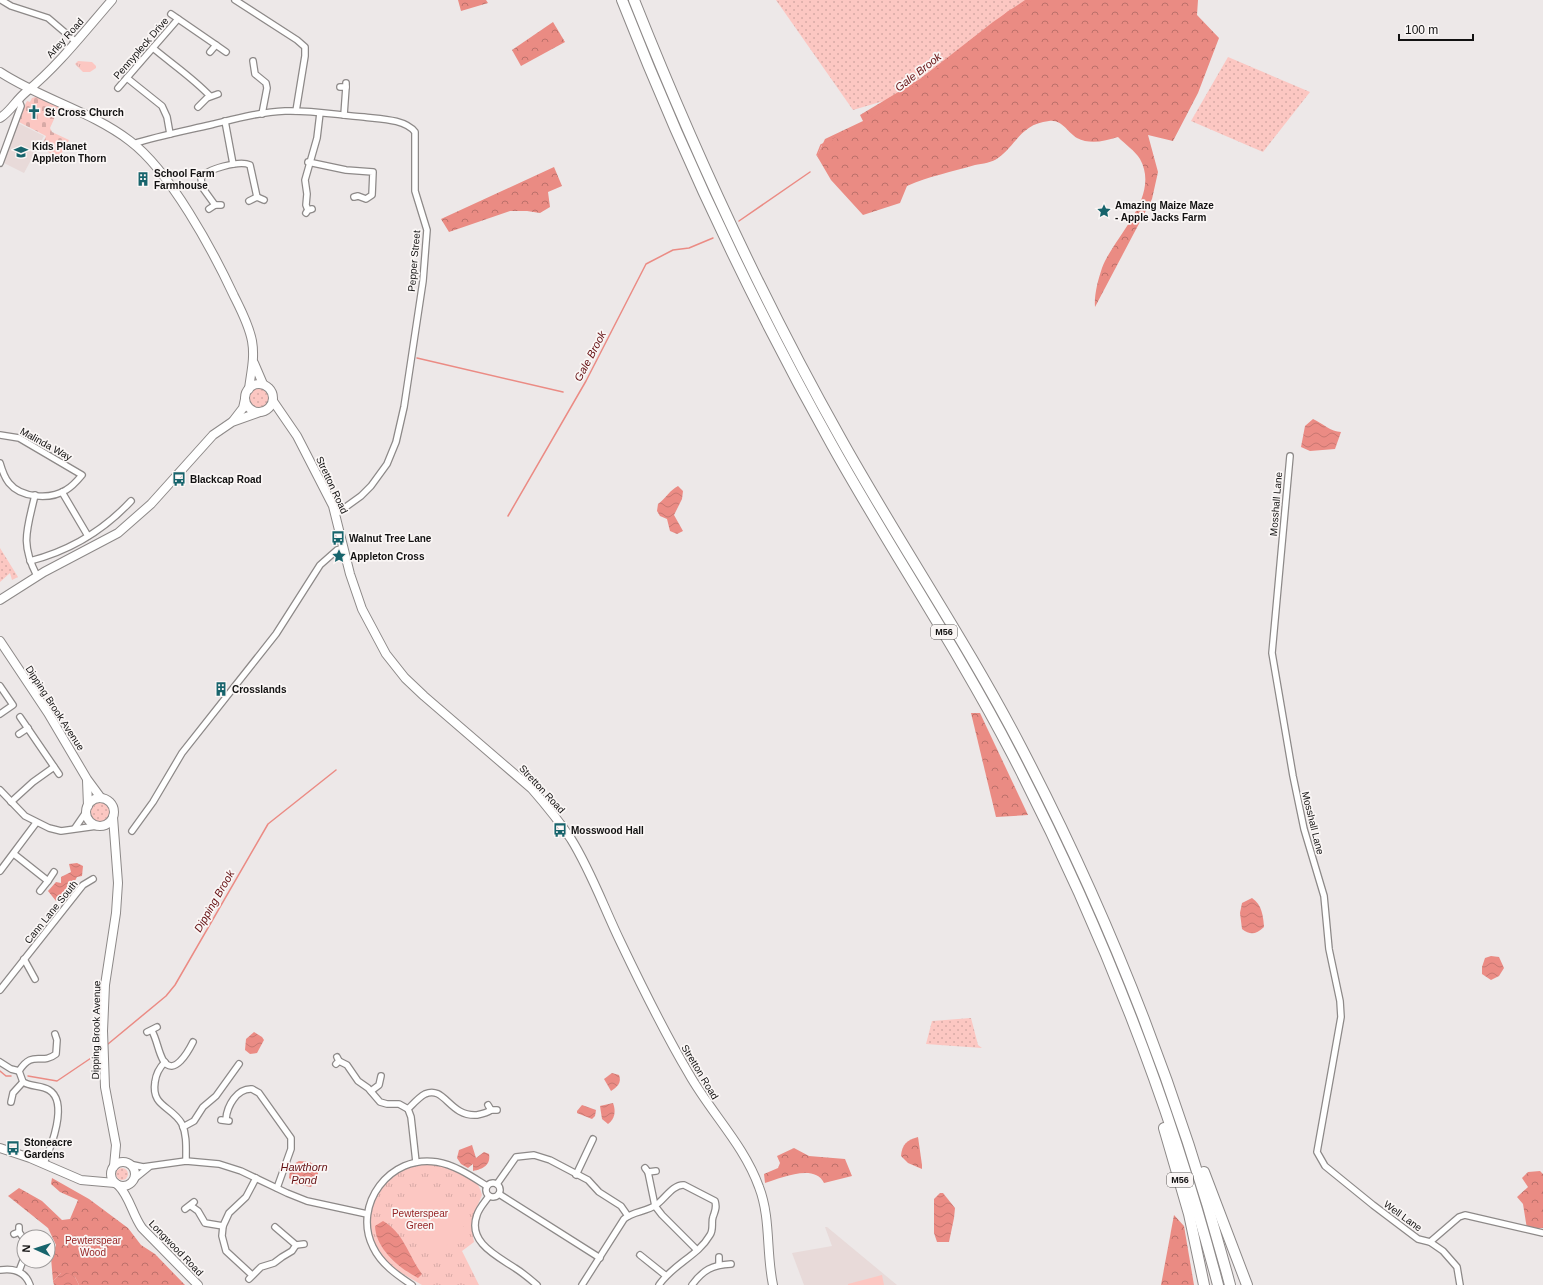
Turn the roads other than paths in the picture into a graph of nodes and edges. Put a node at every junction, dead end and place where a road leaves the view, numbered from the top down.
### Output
1 (1, 0) edge
2 (112, 0) edge
3 (235, 0) edge
4 (622, 0) edge
5 (634, 0) edge
6 (171, 14) dead end
7 (178, 19) junction
8 (75, 41) junction
9 (216, 45) junction
10 (154, 48) junction
11 (210, 52) dead end
12 (226, 52) dead end
13 (254, 61) dead end
14 (0, 72) edge
15 (127, 78) junction
16 (344, 86) dead end
17 (118, 88) dead end
18 (31, 89) junction
19 (218, 94) dead end
20 (210, 96) junction
21 (19, 101) junction
22 (198, 107) dead end
23 (296, 111) junction
24 (320, 113) junction
25 (262, 114) junction
26 (344, 115) junction
27 (0, 118) edge
28 (225, 121) junction
29 (170, 134) junction
30 (133, 144) junction
31 (308, 162) junction
32 (0, 163) edge
33 (233, 164) junction
34 (257, 197) junction
35 (354, 197) dead end
36 (264, 200) dead end
37 (249, 201) dead end
38 (209, 209) dead end
39 (309, 211) dead end
40 (254, 362) junction
41 (262, 384) junction
42 (248, 389) junction
43 (245, 399) junction
44 (273, 401) junction
45 (262, 411) junction
46 (232, 422) junction
47 (289, 424) junction
48 (0, 435) edge
49 (1290, 456) dead end
50 (0, 463) edge
51 (2, 478) edge
52 (62, 492) junction
53 (35, 495) junction
54 (131, 501) dead end
55 (336, 514) junction
56 (88, 536) junction
57 (344, 548) junction
58 (30, 561) junction
59 (37, 576) junction
60 (3, 598) edge
61 (0, 605) edge
62 (0, 641) edge
63 (2, 648) edge
64 (0, 686) edge
65 (0, 714) edge
66 (20, 717) dead end
67 (28, 728) junction
68 (19, 734) dead end
69 (54, 767) junction
70 (59, 774) dead end
71 (87, 779) junction
72 (0, 790) edge
73 (101, 798) junction
74 (11, 802) junction
75 (87, 809) junction
76 (113, 817) junction
77 (36, 823) junction
78 (98, 826) junction
79 (75, 828) junction
80 (132, 831) dead end
81 (114, 843) junction
82 (14, 854) junction
83 (0, 871) edge
84 (54, 872) dead end
85 (93, 879) dead end
86 (48, 881) junction
87 (40, 891) dead end
88 (24, 959) junction
89 (35, 979) dead end
90 (0, 990) edge
91 (157, 1027) dead end
92 (55, 1034) dead end
93 (194, 1041) dead end
94 (337, 1061) dead end
95 (0, 1062) edge
96 (165, 1062) junction
97 (239, 1064) dead end
98 (19, 1071) junction
99 (381, 1076) dead end
100 (1153, 1076) junction
101 (22, 1082) junction
102 (371, 1091) junction
103 (11, 1102) dead end
104 (1175, 1106) junction
105 (408, 1109) junction
106 (492, 1109) dead end
107 (226, 1120) dead end
108 (183, 1127) junction
109 (593, 1139) dead end
110 (116, 1145) junction
111 (0, 1148) edge
112 (186, 1161) junction
113 (416, 1162) junction
114 (44, 1163) junction
115 (129, 1164) junction
116 (151, 1166) junction
117 (113, 1167) junction
118 (656, 1171) dead end
119 (576, 1175) junction
120 (256, 1178) junction
121 (1343, 1180) joint
122 (95, 1181) junction
123 (132, 1181) junction
124 (116, 1184) junction
125 (497, 1184) junction
126 (486, 1186) junction
127 (277, 1188) junction
128 (499, 1194) junction
129 (489, 1196) junction
130 (129, 1203) junction
131 (655, 1206) junction
132 (185, 1209) dead end
133 (367, 1214) junction
134 (628, 1216) junction
135 (223, 1226) junction
136 (275, 1227) dead end
137 (1543, 1233) edge
138 (1430, 1242) junction
139 (304, 1244) dead end
140 (296, 1246) junction
141 (697, 1250) junction
142 (640, 1255) dead end
143 (719, 1257) dead end
144 (600, 1258) junction
145 (731, 1264) dead end
146 (719, 1265) junction
147 (0, 1270) edge
148 (19, 1271) joint
149 (665, 1275) junction
150 (30, 1285) edge
151 (198, 1285) edge
152 (412, 1285) edge
153 (537, 1285) edge
154 (582, 1285) edge
155 (659, 1285) edge
156 (692, 1285) edge
157 (773, 1285) edge
158 (1204, 1285) edge
159 (1218, 1285) edge
160 (1230, 1285) edge
161 (1247, 1285) edge
162 (1460, 1285) edge

1 - 8 street
2 - 8 main road, Arley Road
3 - 23 street
4 - 100 highway, M56
5 - 104 highway, M56
6 - 7 street
7 - 9 street
7 - 10 street, Pennypleck Drive
8 - 18 main road, Arley Road
9 - 11 street
9 - 12 street
10 - 15 street, Pennypleck Drive
10 - 20 street
13 - 25 street
14 - 18 main road
15 - 17 street, Pennypleck Drive
15 - 29 street
16 - 26 street
18 - 21 main road, Arley Road
18 - 30 main road
19 - 20 street
20 - 22 street
21 - 27 main road, Arley Road
21 - 32 street
23 - 24 street, Pepper Street
23 - 25 street, Pepper Street
24 - 26 street, Pepper Street
24 - 31 street
25 - 28 street, Pepper Street
26 - 55 street, Pepper Street
28 - 29 street, Pepper Street
28 - 33 street
29 - 30 street, Pepper Street
30 - 40 main road
31 - 35 street
31 - 39 street
33 - 34 street
33 - 38 street
34 - 36 street
34 - 37 street
40 - 41 main road
40 - 42 main road
41 - 42 main road
41 - 44 main road
42 - 43 main road
43 - 45 main road
43 - 46 main road
44 - 45 main road
44 - 47 main road, Stretton Road
45 - 46 main road
45 - 47 main road, Stretton Road
46 - 59 main road
47 - 55 main road, Stretton Road
48 - 52 street, Malinda Way
49 - 121 street, Mosshall Lane
50 - 51 street
51 - 53 street
52 - 53 street
52 - 56 street
53 - 58 street
54 - 56 street
55 - 57 main road, Stretton Road
56 - 58 street
57 - 80 street
57 - 157 main road, Stretton Road
58 - 59 street
59 - 60 main road
60 - 61 main road
62 - 63 main road, Dipping Brook Avenue
63 - 71 main road, Dipping Brook Avenue
64 - 65 street
66 - 67 street
67 - 68 street
67 - 69 street
69 - 70 street
69 - 74 street
71 - 73 main road, Dipping Brook Avenue
71 - 75 main road, Dipping Brook Avenue
72 - 74 street
73 - 75 main road
73 - 76 main road
74 - 77 street
75 - 78 main road
75 - 79 street
76 - 78 main road
76 - 81 main road, Dipping Brook Avenue
77 - 79 street
77 - 82 street
78 - 79 street
78 - 81 main road
81 - 110 main road, Dipping Brook Avenue
82 - 83 street
82 - 86 street
84 - 86 street
85 - 88 street, Cann Lane South
86 - 87 street
88 - 89 street, Cann Lane South
88 - 90 street, Cann Lane South
91 - 96 street
92 - 98 street
93 - 96 street
94 - 102 street
95 - 98 street
96 - 108 street
97 - 108 street
98 - 101 street
99 - 102 street
100 - 158 highway, M56
100 - 159 highway, M56
101 - 103 street
101 - 114 street
102 - 105 street
104 - 160 highway, M56
104 - 161 highway, M56
105 - 106 street
105 - 113 street
107 - 127 street
108 - 112 street
109 - 119 street
110 - 115 main road, Dipping Brook Avenue
110 - 117 main road, Dipping Brook Avenue
111 - 114 main road
112 - 116 street
112 - 120 street
113 - 126 street
113 - 133 street
114 - 122 main road
115 - 116 street
115 - 117 main road
115 - 123 main road
116 - 123 street
117 - 122 main road
117 - 124 main road
118 - 131 street
119 - 125 street
119 - 134 street
120 - 127 street
120 - 135 street
121 - 138 street, Well Lane
122 - 124 main road
123 - 124 main road
123 - 130 main road, Longwood Road
124 - 130 main road, Longwood Road
125 - 126 street
125 - 128 street
126 - 129 street
127 - 133 street
128 - 129 street
128 - 144 street
129 - 153 street
130 - 151 main road, Longwood Road
131 - 134 street
131 - 141 street
131 - 141 street
132 - 135 street
133 - 152 street
134 - 144 street
135 - 140 street
136 - 140 street
137 - 138 street
138 - 162 street, Well Lane
139 - 140 street
141 - 149 street
142 - 149 street
143 - 146 street
144 - 154 street
145 - 146 street
146 - 156 street
147 - 148 street
148 - 150 street
149 - 155 street

